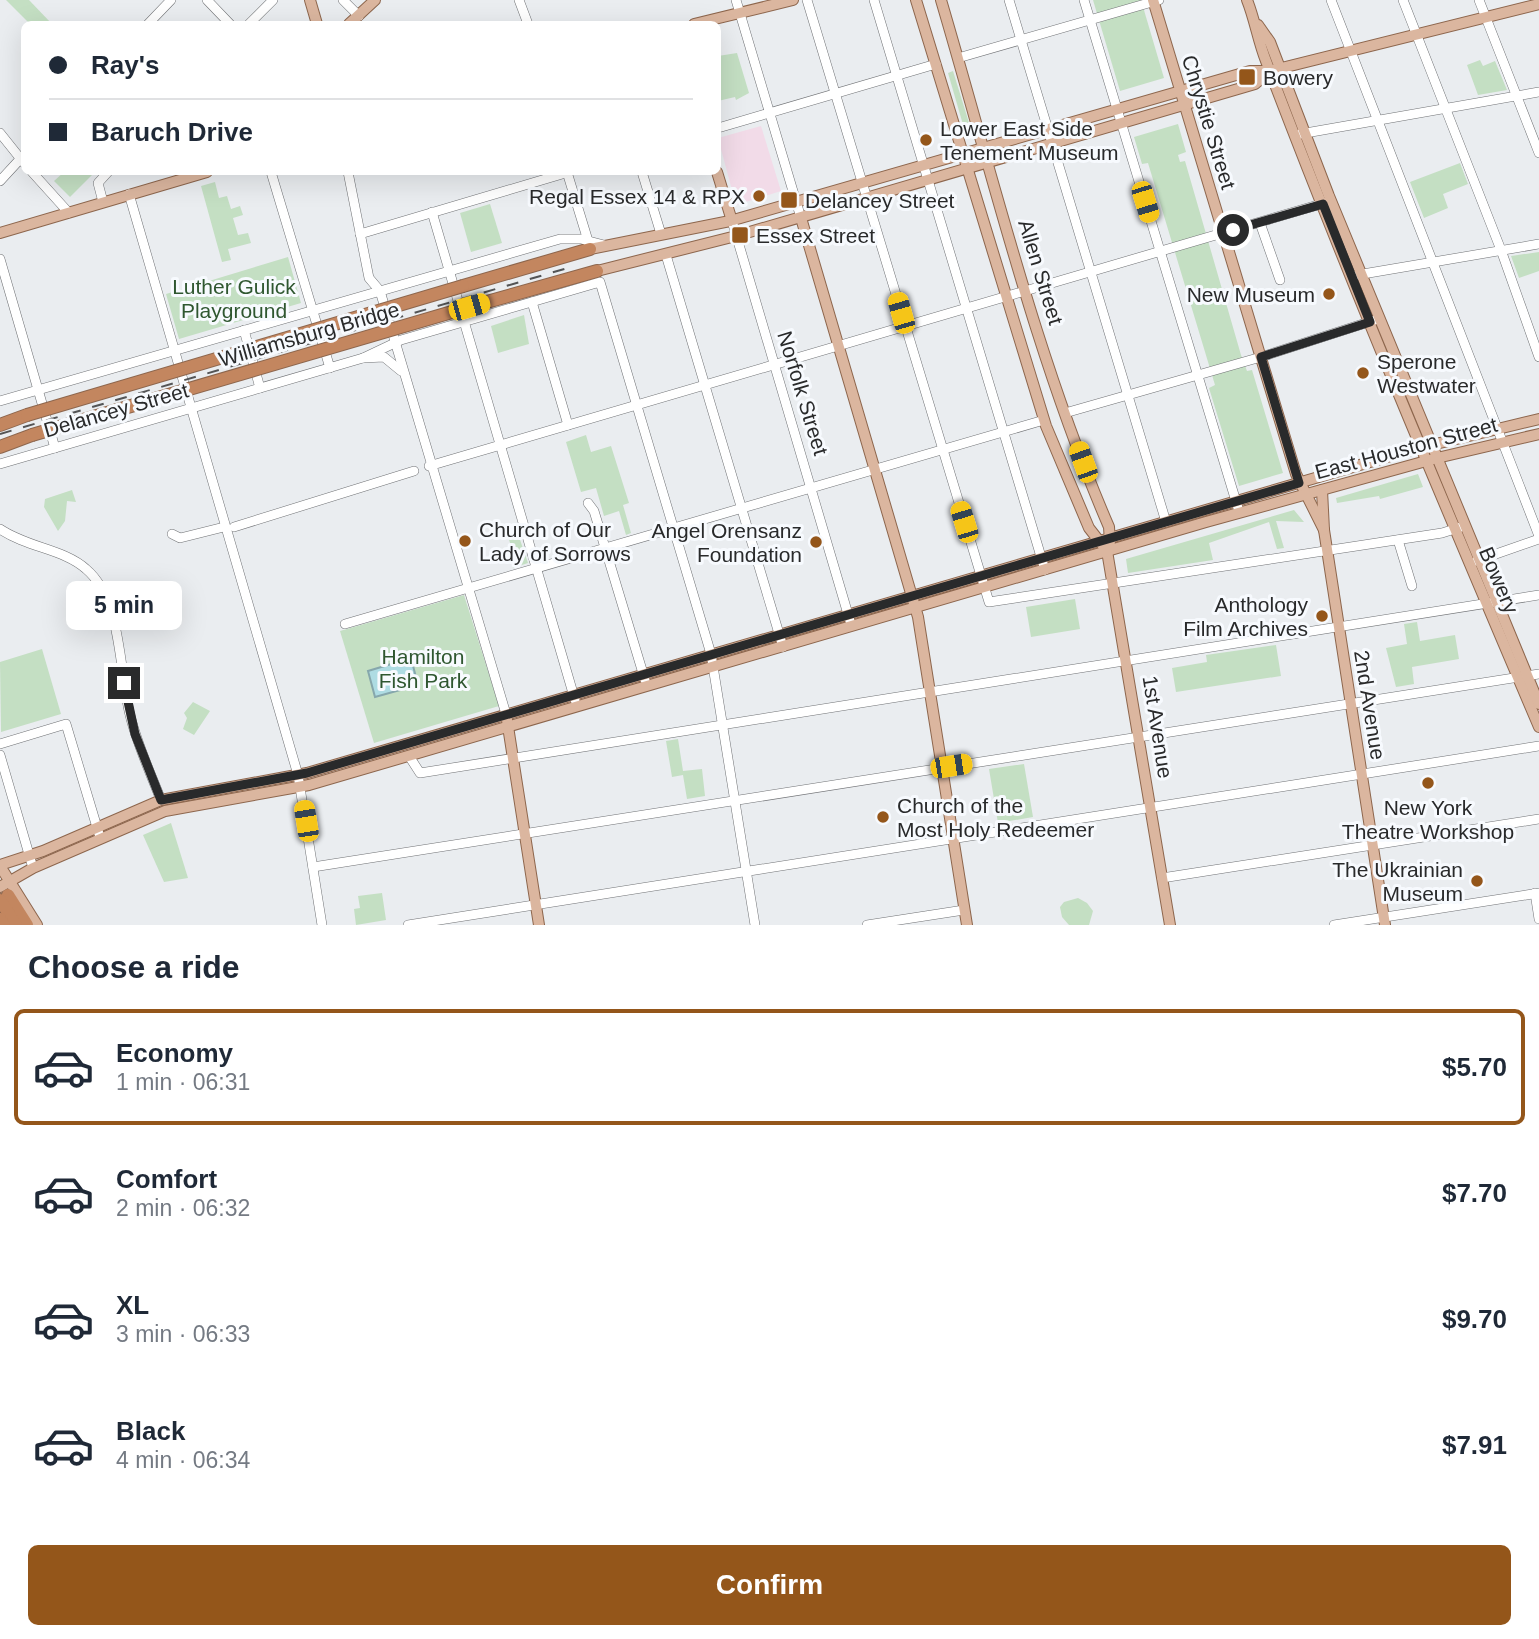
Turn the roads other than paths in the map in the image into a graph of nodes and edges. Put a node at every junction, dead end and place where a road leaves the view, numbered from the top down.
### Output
1 (171, 0) edge
2 (207, 0) edge
3 (273, 0) edge
4 (310, 0) edge
5 (343, 0) edge
6 (375, 0) edge
7 (519, 0) edge
8 (736, 0) edge
9 (793, 0) edge
10 (807, 0) edge
11 (874, 0) edge
12 (916, 0) edge
13 (941, 0) edge
14 (1009, 0) edge
15 (1084, 0) edge
16 (1155, 0) edge
17 (1247, 0) edge
18 (1331, 0) edge
19 (1403, 0) edge
20 (1479, 0) edge
21 (1539, 4) edge
22 (739, 13) junction
23 (359, 16) junction
24 (1486, 17) junction
25 (1090, 20) junction
26 (151, 21) edge
27 (227, 21) edge
28 (252, 21) edge
29 (316, 21) edge
30 (353, 21) edge
31 (527, 21) edge
32 (706, 21) edge
33 (1417, 34) junction
34 (1021, 40) junction
35 (1351, 51) junction
36 (958, 58) junction
37 (936, 64) junction
38 (1275, 70) junction
39 (897, 76) junction
40 (1180, 90) junction
41 (1539, 92) edge
42 (835, 94) junction
43 (1517, 96) junction
44 (1184, 105) junction
45 (1117, 108) junction
46 (1445, 108) junction
47 (769, 113) junction
48 (1378, 120) junction
49 (1122, 124) junction
50 (721, 127) edge
51 (1047, 129) junction
52 (0, 133) edge
53 (1300, 134) junction
54 (1052, 144) junction
55 (983, 148) junction
56 (962, 153) junction
57 (1539, 153) edge
58 (21, 157) edge
59 (21, 161) edge
60 (988, 162) junction
61 (924, 164) junction
62 (967, 169) junction
63 (36, 175) edge
64 (105, 175) edge
65 (190, 175) edge
66 (272, 175) edge
67 (349, 175) edge
68 (558, 175) edge
69 (569, 175) edge
70 (643, 175) edge
71 (719, 175) edge
72 (929, 180) junction
73 (0, 181) edge
74 (862, 183) junction
75 (129, 194) junction
76 (867, 198) junction
77 (103, 202) junction
78 (796, 202) junction
79 (1327, 203) junction
80 (432, 212) junction
81 (69, 213) junction
82 (801, 218) junction
83 (732, 221) junction
84 (1260, 223) junction
85 (0, 233) edge
86 (1222, 233) junction
87 (360, 234) junction
88 (661, 234) junction
89 (736, 236) junction
90 (589, 244) junction
91 (1539, 244) edge
92 (1501, 250) junction
93 (1160, 253) junction
94 (666, 255) junction
95 (0, 258) edge
96 (1434, 261) junction
97 (450, 271) junction
98 (1091, 273) junction
99 (1357, 275) junction
100 (599, 276) junction
101 (1280, 280) dead end
102 (380, 291) junction
103 (1027, 291) junction
104 (1007, 297) junction
105 (532, 302) junction
106 (967, 309) junction
107 (312, 310) junction
108 (1375, 320) junction
109 (465, 322) junction
110 (905, 327) junction
111 (244, 330) junction
112 (395, 342) junction
113 (839, 346) junction
114 (175, 350) junction
115 (1261, 357) junction
116 (1539, 357) edge
117 (363, 358) junction
118 (774, 365) junction
119 (330, 368) junction
120 (401, 371) junction
121 (1197, 376) junction
122 (706, 385) junction
123 (260, 388) junction
124 (39, 390) junction
125 (1128, 396) junction
126 (0, 401) edge
127 (637, 405) junction
128 (190, 409) junction
129 (1065, 413) junction
130 (27, 415) junction
131 (0, 418) edge
132 (1539, 419) edge
133 (1044, 420) junction
134 (0, 425) edge
135 (568, 425) junction
136 (1498, 428) junction
137 (1003, 432) junction
138 (1539, 434) edge
139 (1503, 442) junction
140 (0, 444) edge
141 (501, 445) junction
142 (1426, 445) junction
143 (55, 448) junction
144 (942, 450) junction
145 (1432, 459) junction
146 (0, 464) edge
147 (429, 466) junction
148 (876, 470) junction
149 (414, 471) dead end
150 (1299, 483) junction
151 (811, 488) junction
152 (1322, 490) junction
153 (1304, 495) junction
154 (587, 503) dead end
155 (1238, 507) junction
156 (743, 508) junction
157 (1166, 522) junction
158 (229, 527) junction
159 (1461, 527) junction
160 (673, 528) junction
161 (0, 529) edge
162 (1324, 530) junction
163 (172, 534) dead end
164 (1111, 537) junction
165 (1539, 538) edge
166 (1398, 540) junction
167 (1096, 541) junction
168 (606, 548) junction
169 (1107, 551) junction
170 (1327, 551) junction
171 (1042, 558) junction
172 (1475, 561) junction
173 (537, 568) junction
174 (1045, 570) junction
175 (980, 576) junction
176 (1115, 584) junction
177 (1412, 586) dead end
178 (467, 588) junction
179 (983, 589) junction
180 (912, 595) junction
181 (1539, 595) edge
182 (1492, 601) junction
183 (916, 609) junction
184 (848, 614) junction
185 (345, 624) dead end
186 (851, 626) junction
187 (1338, 627) junction
188 (780, 634) junction
189 (783, 647) junction
190 (711, 654) junction
191 (1127, 661) junction
192 (714, 667) junction
193 (643, 674) junction
194 (1539, 674) edge
195 (1523, 676) junction
196 (646, 687) junction
197 (930, 693) junction
198 (574, 694) junction
199 (1350, 703) junction
200 (1539, 704) edge
201 (577, 707) junction
202 (506, 714) junction
203 (723, 724) junction
204 (508, 727) junction
205 (1539, 727) edge
206 (1140, 736) junction
207 (0, 744) edge
208 (1539, 746) edge
209 (0, 755) edge
210 (409, 756) junction
211 (513, 757) junction
212 (942, 768) junction
213 (1362, 774) junction
214 (298, 775) junction
215 (300, 787) junction
216 (161, 800) junction
217 (735, 801) junction
218 (1151, 809) junction
219 (1539, 819) edge
220 (99, 833) junction
221 (525, 834) junction
222 (953, 840) junction
223 (1373, 846) junction
224 (29, 855) junction
225 (0, 866) edge
226 (313, 867) junction
227 (33, 868) junction
228 (747, 872) junction
229 (1162, 878) junction
230 (4, 891) edge
231 (1537, 893) edge
232 (536, 905) junction
233 (964, 910) junction
234 (0, 919) edge
235 (1539, 919) edge
236 (1385, 921) edge
237 (4, 925) edge
238 (16, 925) edge
239 (27, 925) edge
240 (37, 925) edge
241 (322, 925) edge
242 (408, 925) edge
243 (539, 925) edge
244 (755, 925) edge
245 (867, 925) edge
246 (967, 925) edge
247 (1170, 925) edge
248 (1334, 925) edge

1 - 26 street
2 - 27 street
3 - 28 street
4 - 29 main road
5 - 23 street
6 - 23 main road
7 - 31 street
8 - 22 street
9 - 22 main road
10 - 42 street
11 - 39 street
12 - 37 main road, Allen Street
13 - 36 main road, Allen Street
14 - 34 street
15 - 25 street
16 - 25 street
16 - 40 main road, Chrystie Street
17 - 38 main road, Bowery
18 - 35 street
19 - 33 street
20 - 24 street
21 - 24 main road
22 - 32 main road
22 - 47 street
23 - 30 main road
24 - 33 main road
24 - 43 street
25 - 34 street
25 - 45 street
33 - 35 main road
33 - 46 street
34 - 36 street
34 - 51 street
35 - 38 main road
35 - 48 street
36 - 55 main road, Allen Street
37 - 39 street
37 - 56 main road, Allen Street
38 - 40 main road, Delancey Street
38 - 44 main road, Delancey Street
38 - 53 main road, Bowery
39 - 42 street
39 - 61 street
40 - 44 main road, Chrystie Street
40 - 45 main road, Delancey Street
41 - 43 street
42 - 47 street
42 - 74 street
43 - 46 street
43 - 57 street
44 - 49 main road, Delancey Street
44 - 86 main road, Chrystie Street
45 - 49 street
45 - 51 main road, Delancey Street
46 - 48 street
46 - 92 street
47 - 50 street
47 - 78 street
48 - 53 street
48 - 96 street
49 - 54 main road, Delancey Street
49 - 93 street
51 - 54 street
51 - 55 main road, Delancey Street
52 - 58 street
53 - 79 main road, Bowery
54 - 60 main road, Delancey Street
54 - 98 street
55 - 56 main road, Delancey Street
55 - 60 main road, Allen Street
56 - 61 main road, Delancey Street
56 - 62 main road, Allen Street
59 - 73 street
60 - 62 main road, Delancey Street
60 - 103 main road, Allen Street
61 - 72 street
61 - 74 main road, Delancey Street
62 - 72 main road, Delancey Street
62 - 104 main road, Allen Street
63 - 81 street
64 - 77 street
65 - 75 main road
66 - 107 street
67 - 87 street
68 - 80 street
69 - 90 street
70 - 88 street
71 - 83 main road, Norfolk Street
72 - 76 main road, Delancey Street
72 - 106 street
74 - 76 street
74 - 78 main road, Delancey Street
75 - 77 main road
75 - 114 street
76 - 82 main road, Delancey Street
76 - 110 street
77 - 81 main road
78 - 82 street
78 - 83 main road, Delancey Street
79 - 84 street
79 - 99 main road, Bowery
80 - 87 street
80 - 97 street
81 - 85 main road
82 - 89 main road, Delancey Street
82 - 113 main road
83 - 88 main road, Delancey Street
83 - 89 street, Norfolk Street
84 - 86 street
84 - 101 street
86 - 93 street
86 - 115 main road, Chrystie Street
87 - 102 street
88 - 90 main road, Delancey Street
89 - 94 main road, Delancey Street
89 - 118 street, Norfolk Street
90 - 97 street, Delancey Street
90 - 130 highway, Williamsburg Bridge, bridge
91 - 92 street
92 - 96 street
92 - 116 street
93 - 98 street
93 - 121 street
94 - 100 main road, Delancey Street
94 - 122 street
95 - 124 street
96 - 99 street
96 - 136 street
97 - 102 street, Delancey Street
97 - 109 street
98 - 103 street
98 - 125 street
99 - 108 main road, Bowery
100 - 105 street, Delancey Street
100 - 127 street
100 - 140 highway, Williamsburg Bridge, bridge
102 - 107 street, Delancey Street
102 - 112 street
103 - 104 street
103 - 129 main road, Allen Street
104 - 106 street
104 - 133 main road, Allen Street
105 - 109 street, Delancey Street
105 - 135 street
106 - 110 street
106 - 137 street
107 - 111 street, Delancey Street
107 - 119 street
108 - 115 street
108 - 142 main road, Bowery
109 - 112 street, Delancey Street
109 - 141 street
110 - 113 street
110 - 144 street
111 - 114 street, Delancey Street
111 - 123 street
112 - 117 street, Delancey Street
112 - 120 street
113 - 118 street
113 - 148 main road
114 - 124 street, Delancey Street
114 - 128 street
115 - 121 street
115 - 150 main road, Chrystie Street
117 - 119 street, Delancey Street
117 - 120 street
118 - 122 street
118 - 151 street, Norfolk Street
119 - 123 street, Delancey Street
120 - 147 street
121 - 125 street
121 - 155 street
122 - 127 street
122 - 156 street
123 - 128 street, Delancey Street
124 - 126 street, Delancey Street
124 - 143 street
125 - 129 street
125 - 157 street
127 - 135 street
127 - 160 street
128 - 143 street, Delancey Street
128 - 158 street
129 - 164 main road, Allen Street
130 - 131 highway, Williamsburg Bridge
130 - 134 highway, Williamsburg Bridge
132 - 136 main road, East Houston Street
133 - 137 street
133 - 167 main road, Allen Street
135 - 141 street
136 - 139 street
136 - 142 main road, East Houston Street
137 - 144 street
137 - 171 street
138 - 139 main road, East Houston Street
139 - 145 main road, East Houston Street
139 - 165 street
141 - 147 street
141 - 173 street
142 - 145 main road, Bowery
142 - 150 main road, East Houston Street
143 - 146 street, Delancey Street
144 - 148 street
144 - 175 street
145 - 152 main road, East Houston Street
145 - 159 main road, Bowery
147 - 178 street
148 - 151 street
148 - 180 main road
149 - 158 street
150 - 153 main road, Chrystie Street
150 - 155 main road, East Houston Street
151 - 156 street
151 - 184 street, Norfolk Street
152 - 153 main road, East Houston Street
152 - 162 main road
153 - 155 main road, East Houston Street
153 - 162 main road, 2nd Avenue
154 - 168 street
155 - 157 main road, East Houston Street
155 - 169 main road, East Houston Street
156 - 160 street
156 - 188 street
157 - 164 main road, East Houston Street
158 - 163 street
158 - 214 street
159 - 166 street
159 - 172 main road, Bowery
160 - 168 street
160 - 190 street
161 - 216 street
162 - 170 main road, 2nd Avenue
164 - 167 main road, East Houston Street
164 - 169 main road
165 - 172 street
166 - 170 street
166 - 177 street
167 - 169 main road
167 - 171 main road, East Houston Street
168 - 173 street
168 - 193 street
169 - 174 main road, East Houston Street
169 - 176 main road, 1st Avenue
170 - 176 street
170 - 187 main road, 2nd Avenue
171 - 174 street
171 - 175 main road, East Houston Street
172 - 182 main road, Bowery
173 - 178 street
173 - 198 street
174 - 179 main road, East Houston Street
175 - 179 street
175 - 180 main road, East Houston Street
176 - 179 street
176 - 191 main road, 1st Avenue
178 - 185 street
178 - 202 street
179 - 183 main road, East Houston Street
180 - 183 main road
180 - 184 main road, East Houston Street
181 - 182 street
182 - 187 street
182 - 195 main road, Bowery
183 - 186 main road, East Houston Street
183 - 197 main road
184 - 186 street, Norfolk Street
184 - 188 main road, East Houston Street
186 - 189 main road, East Houston Street
187 - 191 street
187 - 199 main road, 2nd Avenue
188 - 189 street
188 - 190 main road, East Houston Street
189 - 192 main road, East Houston Street
190 - 192 street
190 - 193 main road, East Houston Street
191 - 197 street
191 - 206 main road, 1st Avenue
192 - 196 main road, East Houston Street
192 - 203 street
193 - 196 street
193 - 198 main road, East Houston Street
194 - 195 street
195 - 199 street
195 - 200 main road, Bowery
195 - 205 main road, Bowery
196 - 201 main road, East Houston Street
197 - 203 street
197 - 212 main road
198 - 201 street
198 - 202 main road, East Houston Street
199 - 206 street
199 - 213 main road, 2nd Avenue
201 - 204 main road, East Houston Street
202 - 204 main road
202 - 214 main road, East Houston Street
203 - 211 street
203 - 217 street
204 - 210 main road, East Houston Street
204 - 211 main road
206 - 212 street
206 - 218 main road, 1st Avenue
207 - 220 street
208 - 213 street
209 - 224 street
210 - 211 street
210 - 215 main road, East Houston Street
211 - 221 main road
212 - 217 street
212 - 222 main road
213 - 218 street
213 - 223 main road, 2nd Avenue
214 - 215 street
214 - 216 main road, East Houston Street
215 - 220 main road, East Houston Street
215 - 226 street
216 - 220 main road, East Houston Street
217 - 221 street
217 - 228 street
218 - 222 street
218 - 229 main road, 1st Avenue
219 - 223 street
220 - 224 main road, East Houston Street
220 - 227 main road, East Houston Street
221 - 226 street
221 - 232 main road
222 - 228 street
222 - 233 main road
223 - 229 street
223 - 236 main road, 2nd Avenue
224 - 225 main road, East Houston Street
224 - 227 street
225 - 230 main road
226 - 241 street
227 - 230 main road, East Houston Street
228 - 232 street
228 - 244 street
229 - 247 main road, 1st Avenue
230 - 238 highway
230 - 239 highway
230 - 240 main road
231 - 235 street
231 - 236 street
232 - 242 street
232 - 243 main road
233 - 245 street
233 - 246 main road
234 - 237 highway
236 - 248 street

